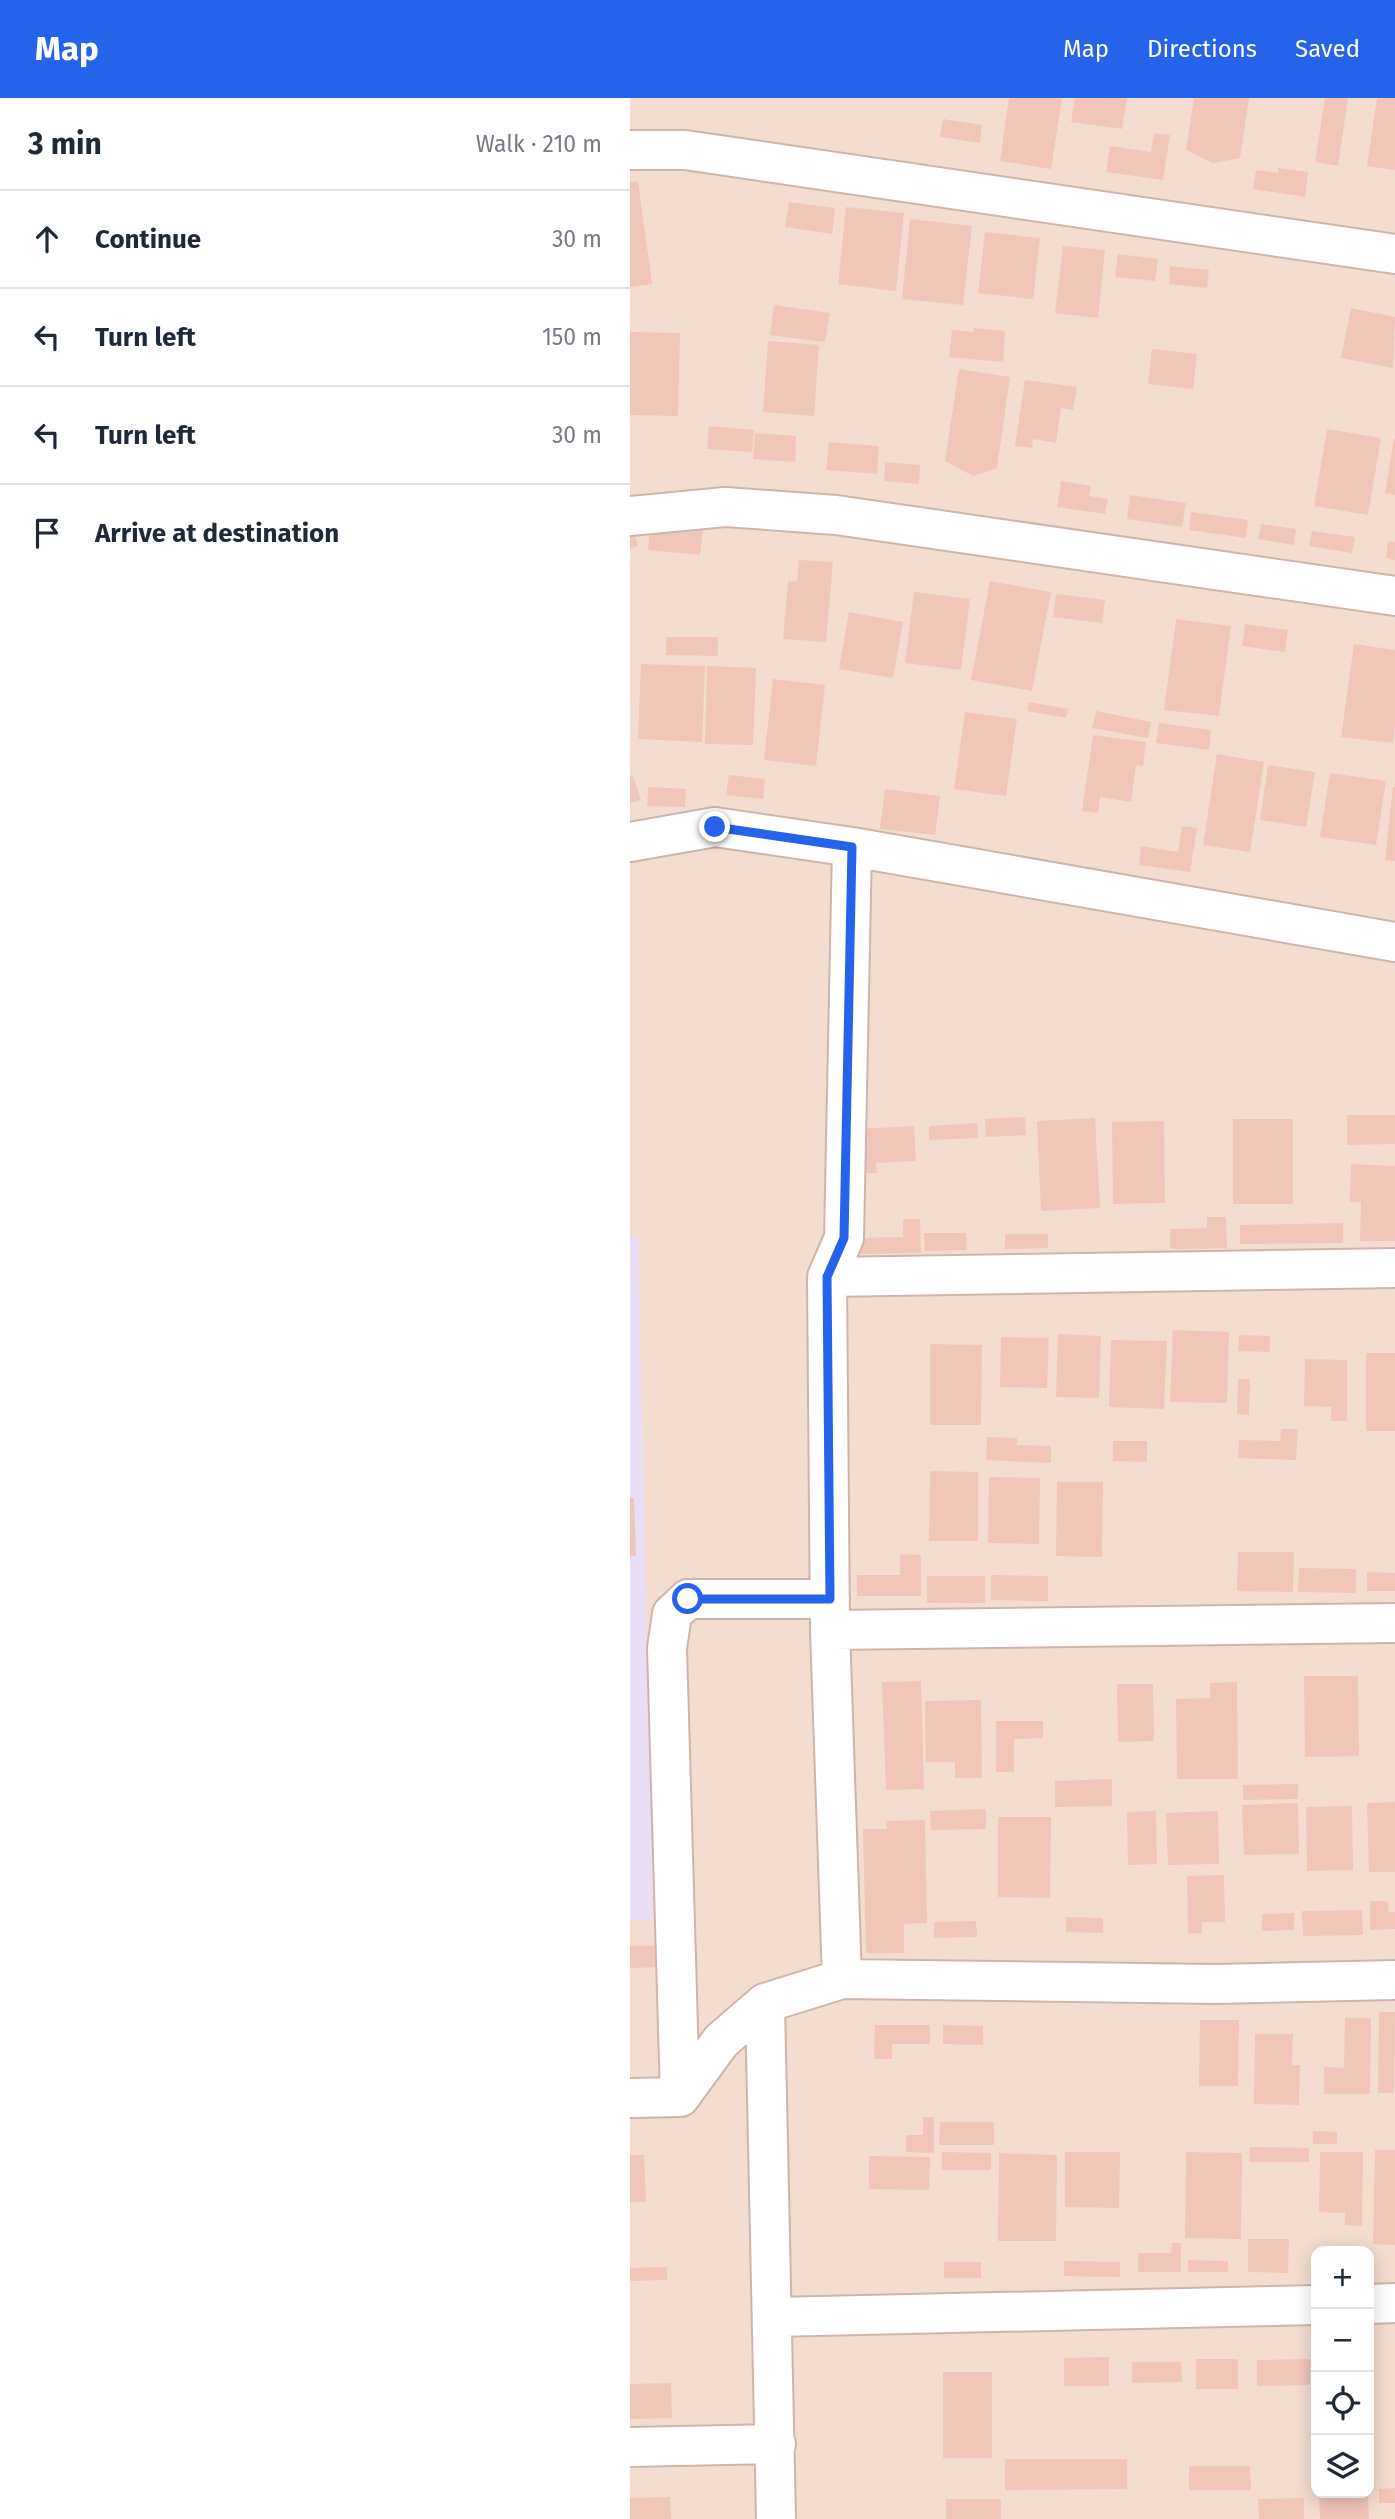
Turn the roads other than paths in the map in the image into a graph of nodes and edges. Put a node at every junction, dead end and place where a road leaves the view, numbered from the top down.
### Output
1 (630, 150) edge
2 (1395, 254) edge
3 (630, 516) edge
4 (1395, 596) edge
5 (630, 842) edge
6 (852, 847) junction
7 (1395, 942) edge
8 (1395, 1268) edge
9 (827, 1277) junction
10 (830, 1614) junction
11 (1395, 1623) edge
12 (842, 1979) junction
13 (1395, 1980) edge
14 (765, 2003) junction
15 (680, 2097) junction
16 (630, 2098) edge
17 (1395, 2303) edge
18 (1374, 2304) edge
19 (1311, 2305) edge
20 (774, 2317) junction
21 (775, 2444) junction
22 (630, 2447) edge
23 (776, 2519) edge

1 - 2 street
3 - 4 street
5 - 6 street
6 - 7 street
6 - 9 street
8 - 9 street
9 - 10 street
10 - 11 street
10 - 12 street
10 - 15 street
12 - 13 street
12 - 14 street
14 - 15 street
14 - 20 street
15 - 16 street
17 - 18 street
19 - 20 street
20 - 21 street
21 - 22 street
21 - 23 street

